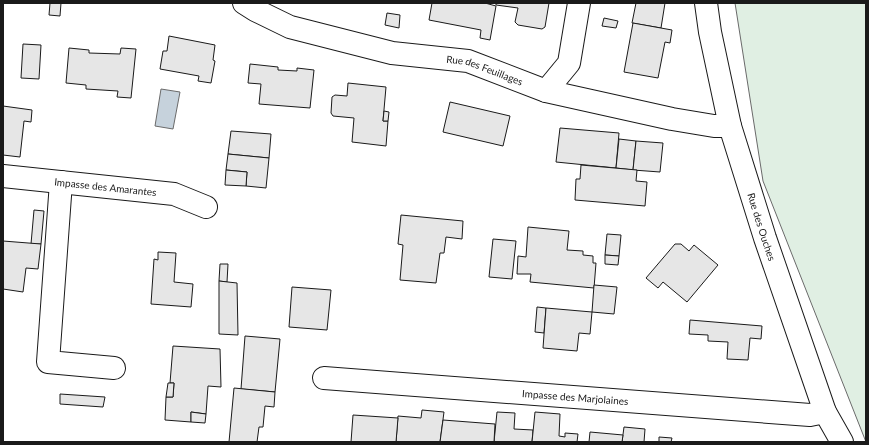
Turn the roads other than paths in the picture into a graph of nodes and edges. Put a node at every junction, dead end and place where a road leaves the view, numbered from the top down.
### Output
1 (244, 3) edge
2 (579, 3) edge
3 (706, 3) edge
4 (546, 91) junction
5 (730, 126) junction
6 (3, 176) edge
7 (61, 182) junction
8 (206, 207) dead end
9 (114, 368) dead end
10 (324, 378) dead end
11 (825, 412) junction
12 (842, 442) edge

1 - 4 street, Rue des Feuillages
2 - 4 street
3 - 5 street, Rue des Ouches
4 - 5 street, Rue des Feuillages
5 - 11 street, Rue des Ouches
6 - 7 street, Impasse des Amarantes
7 - 8 street, Impasse des Amarantes
7 - 9 street
10 - 11 street, Impasse des Marjolaines
11 - 12 street, Rue des Ouches

